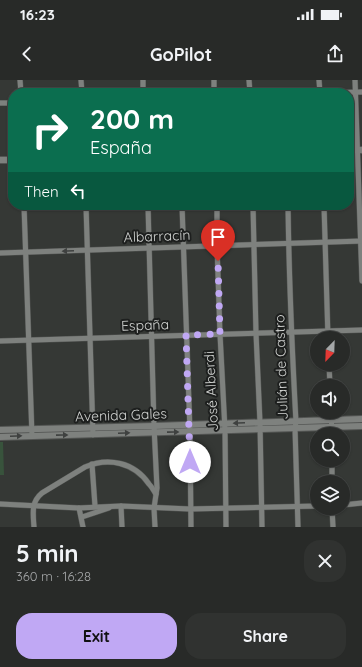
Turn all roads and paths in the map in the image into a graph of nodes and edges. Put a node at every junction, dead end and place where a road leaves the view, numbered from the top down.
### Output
1 (355, 80) edge
2 (355, 92) junction
3 (362, 92) edge
4 (360, 150) edge
5 (24, 210) edge
6 (86, 210) edge
7 (148, 210) edge
8 (182, 210) edge
9 (217, 210) edge
10 (253, 210) edge
11 (288, 210) edge
12 (324, 210) edge
13 (361, 241) edge
14 (325, 243) junction
15 (289, 244) junction
16 (254, 245) junction
17 (218, 246) junction
18 (184, 247) junction
19 (149, 248) junction
20 (87, 250) junction
21 (26, 252) junction
22 (0, 253) edge
23 (362, 281) edge
24 (362, 330) edge
25 (328, 331) joint
26 (292, 332) junction
27 (310, 332) edge
28 (256, 333) junction
29 (220, 334) junction
30 (186, 335) junction
31 (152, 336) junction
32 (90, 338) junction
33 (29, 340) junction
34 (0, 341) edge
35 (331, 419) edge
36 (362, 419) edge
37 (331, 424) junction
38 (296, 425) junction
39 (260, 426) junction
40 (362, 426) edge
41 (225, 427) junction
42 (331, 427) edge
43 (190, 428) junction
44 (155, 429) junction
45 (0, 430) edge
46 (93, 431) junction
47 (31, 433) junction
48 (0, 437) edge
49 (92, 464) junction
50 (156, 494) junction
51 (362, 503) edge
52 (0, 504) edge
53 (350, 504) edge
54 (33, 505) junction
55 (95, 506) junction
56 (118, 506) junction
57 (297, 506) junction
58 (310, 506) edge
59 (261, 507) junction
60 (79, 508) junction
61 (154, 508) junction
62 (225, 508) junction
63 (190, 509) junction
64 (332, 515) edge
65 (82, 517) junction
66 (34, 527) edge
67 (83, 527) edge
68 (122, 527) edge
69 (155, 527) edge
70 (191, 527) edge
71 (226, 527) edge
72 (262, 527) edge
73 (298, 527) edge
74 (333, 527) edge

1 - 2 street
2 - 3 street
2 - 4 street
4 - 13 street
5 - 21 street
6 - 20 street
7 - 19 street
8 - 18 street
9 - 17 street, José Alberdi
10 - 16 street
11 - 15 street, Julián de Castro
12 - 14 street
13 - 14 street, Albarracín
13 - 23 street
14 - 15 street, Albarracín
14 - 25 street
15 - 16 street, Albarracín
15 - 26 street, Julián de Castro
16 - 17 street, Albarracín
16 - 28 street
17 - 18 street, Albarracín
17 - 29 street, José Alberdi
18 - 19 street, Albarracín
18 - 30 street
19 - 20 street, Albarracín
19 - 31 street
20 -> 21 street, Albarracín
20 - 32 street
21 - 22 street, Albarracín
21 - 33 street
24 - 25 street, España
26 - 27 street, España
26 - 28 street, España
26 - 38 street, Julián de Castro
28 - 29 street, España
28 - 39 street
29 - 30 street, España
29 - 41 street, José Alberdi
30 - 31 street, España
30 - 43 street
31 - 32 street, España
31 - 44 street
32 - 33 street, España
32 - 46 street
33 - 34 street, España
33 - 47 street
35 - 37 street
36 - 37 street, Avenida Gales
37 - 38 street, Avenida Gales
37 - 40 street, Avenida Gales
37 - 42 street
38 - 39 street, Avenida Gales
38 - 57 street, Julián de Castro
39 - 41 street, Avenida Gales
39 - 59 street
41 - 43 street, Avenida Gales
41 - 62 street, José Alberdi
43 - 44 street, Avenida Gales
43 - 63 street
44 - 46 street, Avenida Gales
44 - 50 street
45 - 47 street, Avenida Gales
46 - 47 street, Avenida Gales
48 -> 47 street, Avenida Gales
49 - 50 street
49 - 54 street
49 - 55 street
50 - 61 street
51 - 53 street
52 - 54 street
54 - 60 street
54 - 66 street
55 - 56 street
55 - 60 street
56 - 61 street
56 - 65 street
56 - 68 street
57 - 58 street
57 - 59 street
57 - 73 street, Julián de Castro
59 - 62 street
59 - 72 street
60 - 65 street
61 - 63 street
61 - 69 street
62 - 63 street
62 - 71 street, José Alberdi
63 - 70 street
64 - 74 street
65 - 67 street

